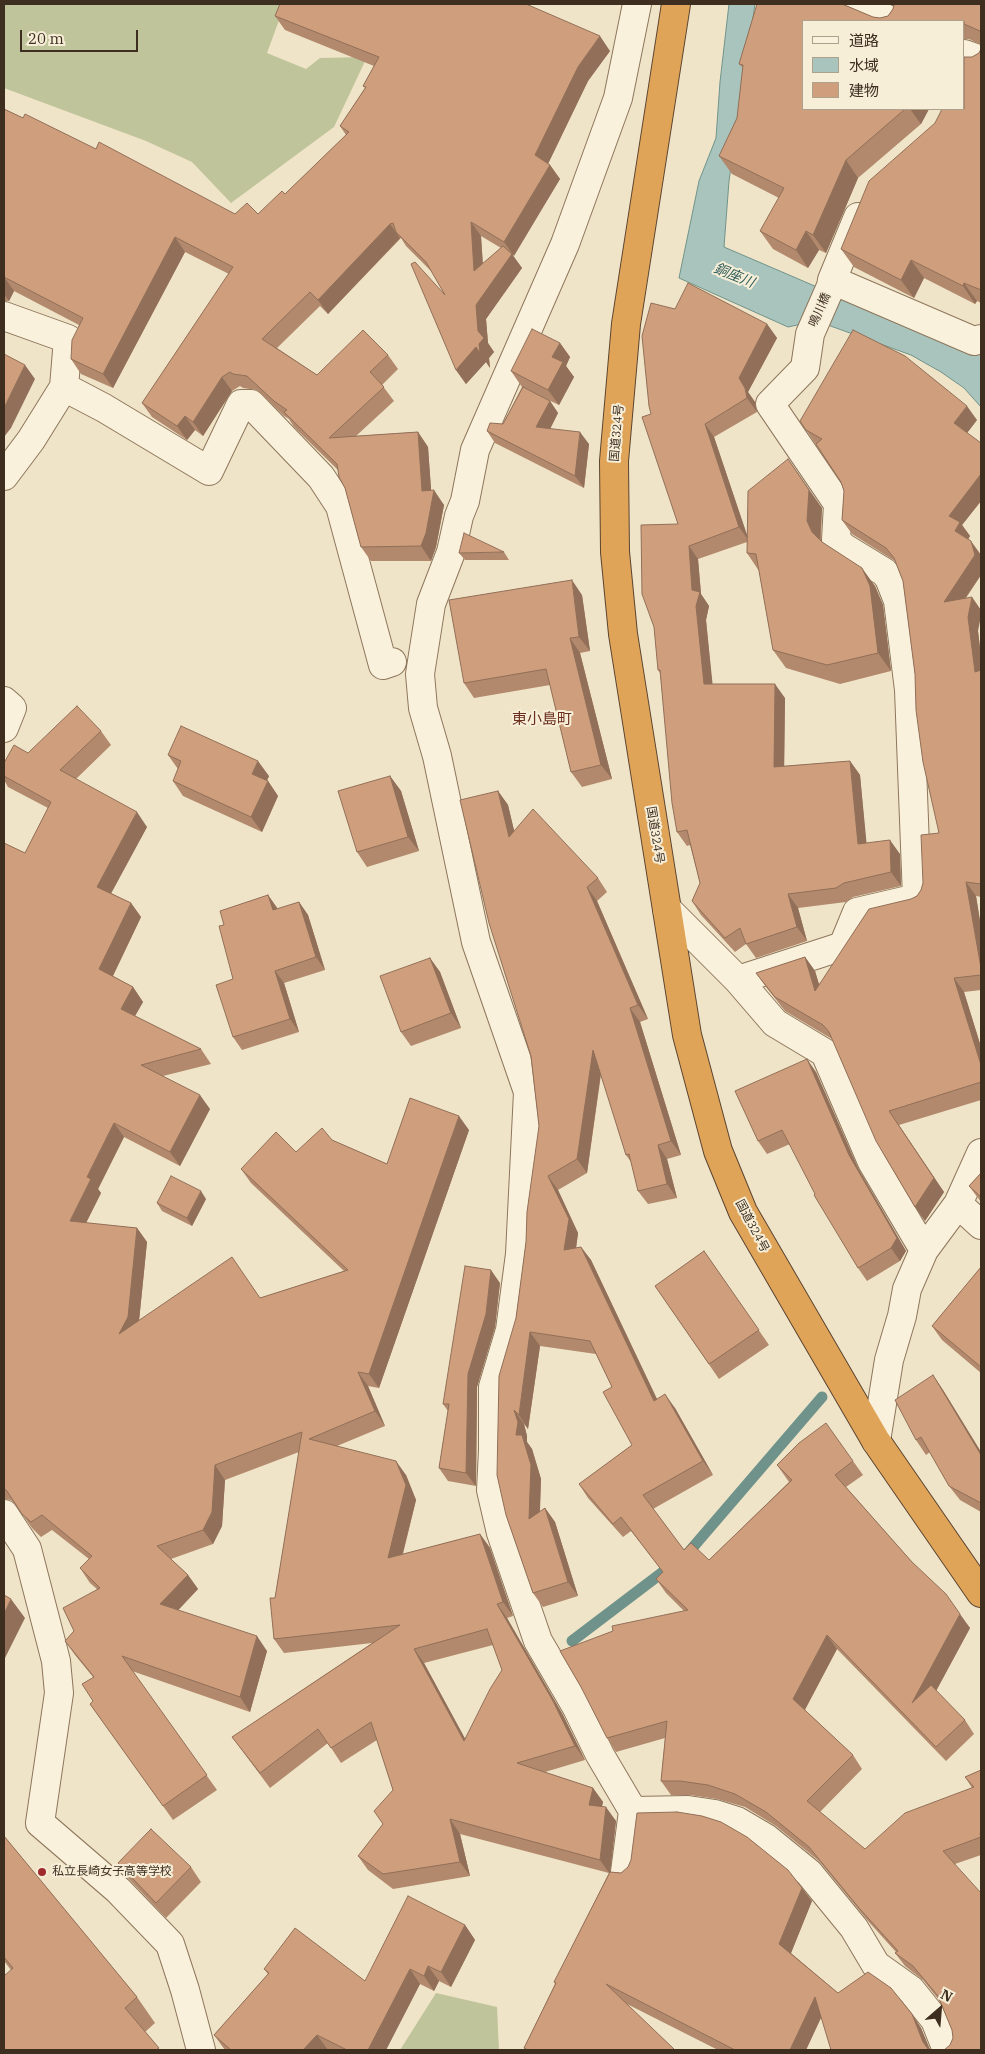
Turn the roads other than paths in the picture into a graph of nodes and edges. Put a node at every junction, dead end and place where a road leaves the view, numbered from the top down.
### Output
1 (637, 4) edge
2 (676, 4) edge
3 (853, 4) edge
4 (890, 20) edge
5 (868, 190) edge
6 (831, 283) junction
7 (4, 316) edge
8 (981, 339) edge
9 (64, 387) junction
10 (4, 476) edge
11 (392, 662) dead end
12 (4, 701) edge
13 (4, 728) edge
14 (666, 909) junction
15 (738, 980) junction
16 (981, 1152) edge
17 (958, 1204) junction
18 (981, 1225) edge
19 (924, 1250) junction
20 (876, 1441) junction
21 (4, 1514) edge
22 (981, 1592) edge
23 (633, 1810) junction
24 (625, 1872) edge
25 (201, 2050) edge
26 (947, 2050) edge

1 - 23 street
2 - 14 highway, 国道324号
3 - 4 street
5 - 6 street, 鳴川橋
6 - 8 street
6 - 15 street, 鳴川橋
7 - 9 street
9 - 10 street
9 - 11 street
12 - 13 street
14 - 15 street
14 - 20 highway, 国道324号
15 - 19 street
16 - 17 street
17 - 18 street
17 - 19 street
19 - 20 street
20 - 22 highway, 国道324号
21 - 25 street
23 - 24 street
23 - 26 street

